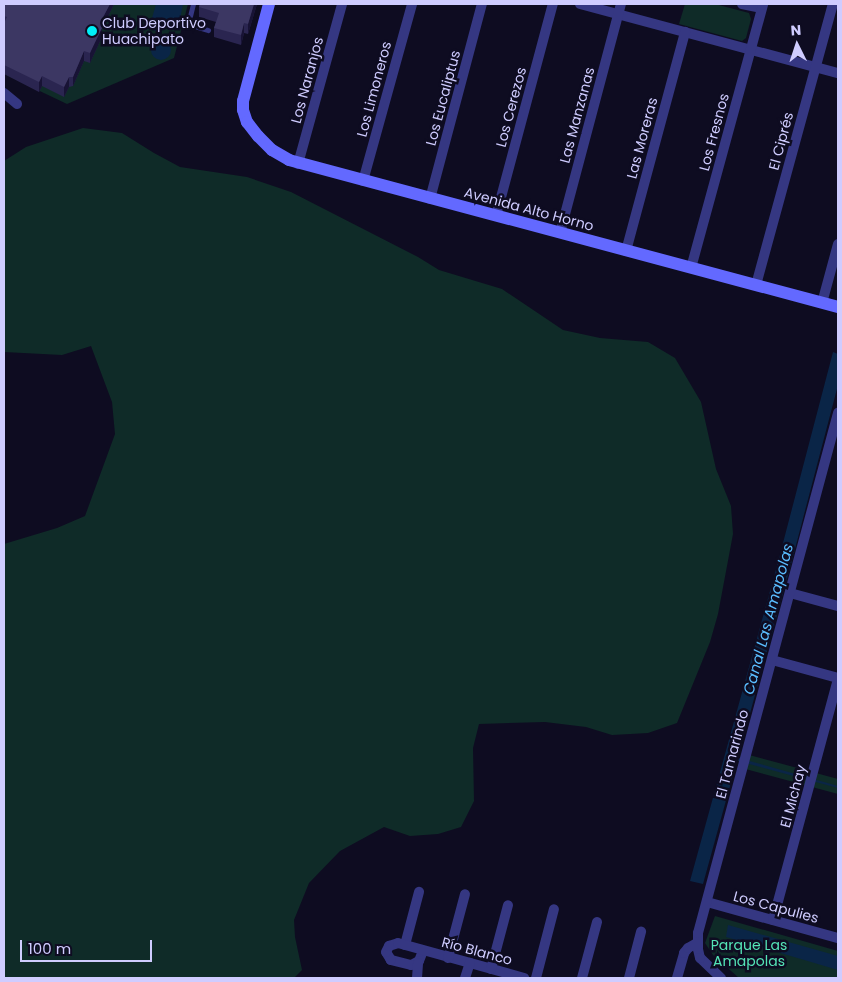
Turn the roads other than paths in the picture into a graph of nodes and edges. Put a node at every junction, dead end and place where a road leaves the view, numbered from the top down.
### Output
1 (193, 4) edge
2 (269, 4) edge
3 (342, 4) edge
4 (412, 4) edge
5 (482, 4) edge
6 (552, 4) edge
7 (580, 4) edge
8 (742, 4) edge
9 (833, 4) edge
10 (762, 6) edge
11 (620, 9) edge
12 (208, 30) dead end
13 (685, 32) junction
14 (750, 50) junction
15 (816, 67) junction
16 (838, 73) edge
17 (4, 93) edge
18 (17, 104) dead end
19 (298, 164) junction
20 (363, 181) junction
21 (430, 199) junction
22 (496, 216) junction
23 (560, 233) junction
24 (838, 244) edge
25 (626, 251) junction
26 (690, 268) junction
27 (756, 285) junction
28 (822, 303) junction
29 (838, 307) edge
30 (838, 413) edge
31 (790, 593) junction
32 (838, 606) edge
33 (772, 660) junction
34 (838, 678) edge
35 (419, 892) dead end
36 (465, 894) dead end
37 (707, 902) junction
38 (508, 905) dead end
39 (554, 909) dead end
40 (773, 920) junction
41 (597, 922) dead end
42 (641, 932) dead end
43 (838, 938) edge
44 (697, 943) junction
45 (405, 946) junction
46 (423, 951) junction
47 (448, 958) junction
48 (418, 963) junction
49 (470, 964) junction
50 (491, 969) junction
51 (512, 977) edge
52 (417, 978) edge
53 (465, 978) edge
54 (524, 978) edge
55 (536, 978) edge
56 (582, 978) edge
57 (629, 978) edge
58 (677, 978) edge
59 (721, 978) edge

1 - 12 lane
2 - 19 street, Avenida Alto Horno
3 - 19 street, Los Naranjos
4 - 20 street, Los Limoneros
5 - 21 street, Los Eucaliptus
6 - 22 street, Los Cerezos
7 - 11 street
8 - 10 street
9 - 15 street, El Ciprés
10 - 14 street, Los Fresnos
11 - 13 street
11 - 23 street, Las Manzanas
13 - 14 street
13 - 25 street, Las Moreras
14 - 15 street
14 - 26 street, Los Fresnos
15 - 16 street
15 - 27 street, El Ciprés
17 - 18 street
19 - 20 street, Avenida Alto Horno
20 - 21 street, Avenida Alto Horno
21 - 22 street, Avenida Alto Horno
22 - 23 street, Avenida Alto Horno
23 - 25 street, Avenida Alto Horno
24 - 28 street
25 - 26 street, Avenida Alto Horno
26 - 27 street, Avenida Alto Horno
27 - 28 street, Avenida Alto Horno
28 - 29 street, Avenida Alto Horno
30 - 31 street, El Tamarindo
31 - 32 street
31 - 33 street, El Tamarindo
33 - 34 street
33 - 37 street, El Tamarindo
34 - 40 street, El Michay
35 - 45 street
36 - 47 street
37 - 40 street, Los Capulies
37 - 44 street, El Tamarindo
38 - 50 street
39 - 55 street
40 - 43 street, Los Capulies
41 - 56 street
42 - 57 street
44 - 58 street
44 - 59 street
45 - 46 street, Río Blanco
45 - 48 street
46 - 47 street, Río Blanco
46 - 48 street
47 - 49 street, Río Blanco
48 - 52 street
49 - 50 street, Río Blanco
49 - 53 street
50 - 51 street, Río Blanco
51 - 54 street, Río Blanco

